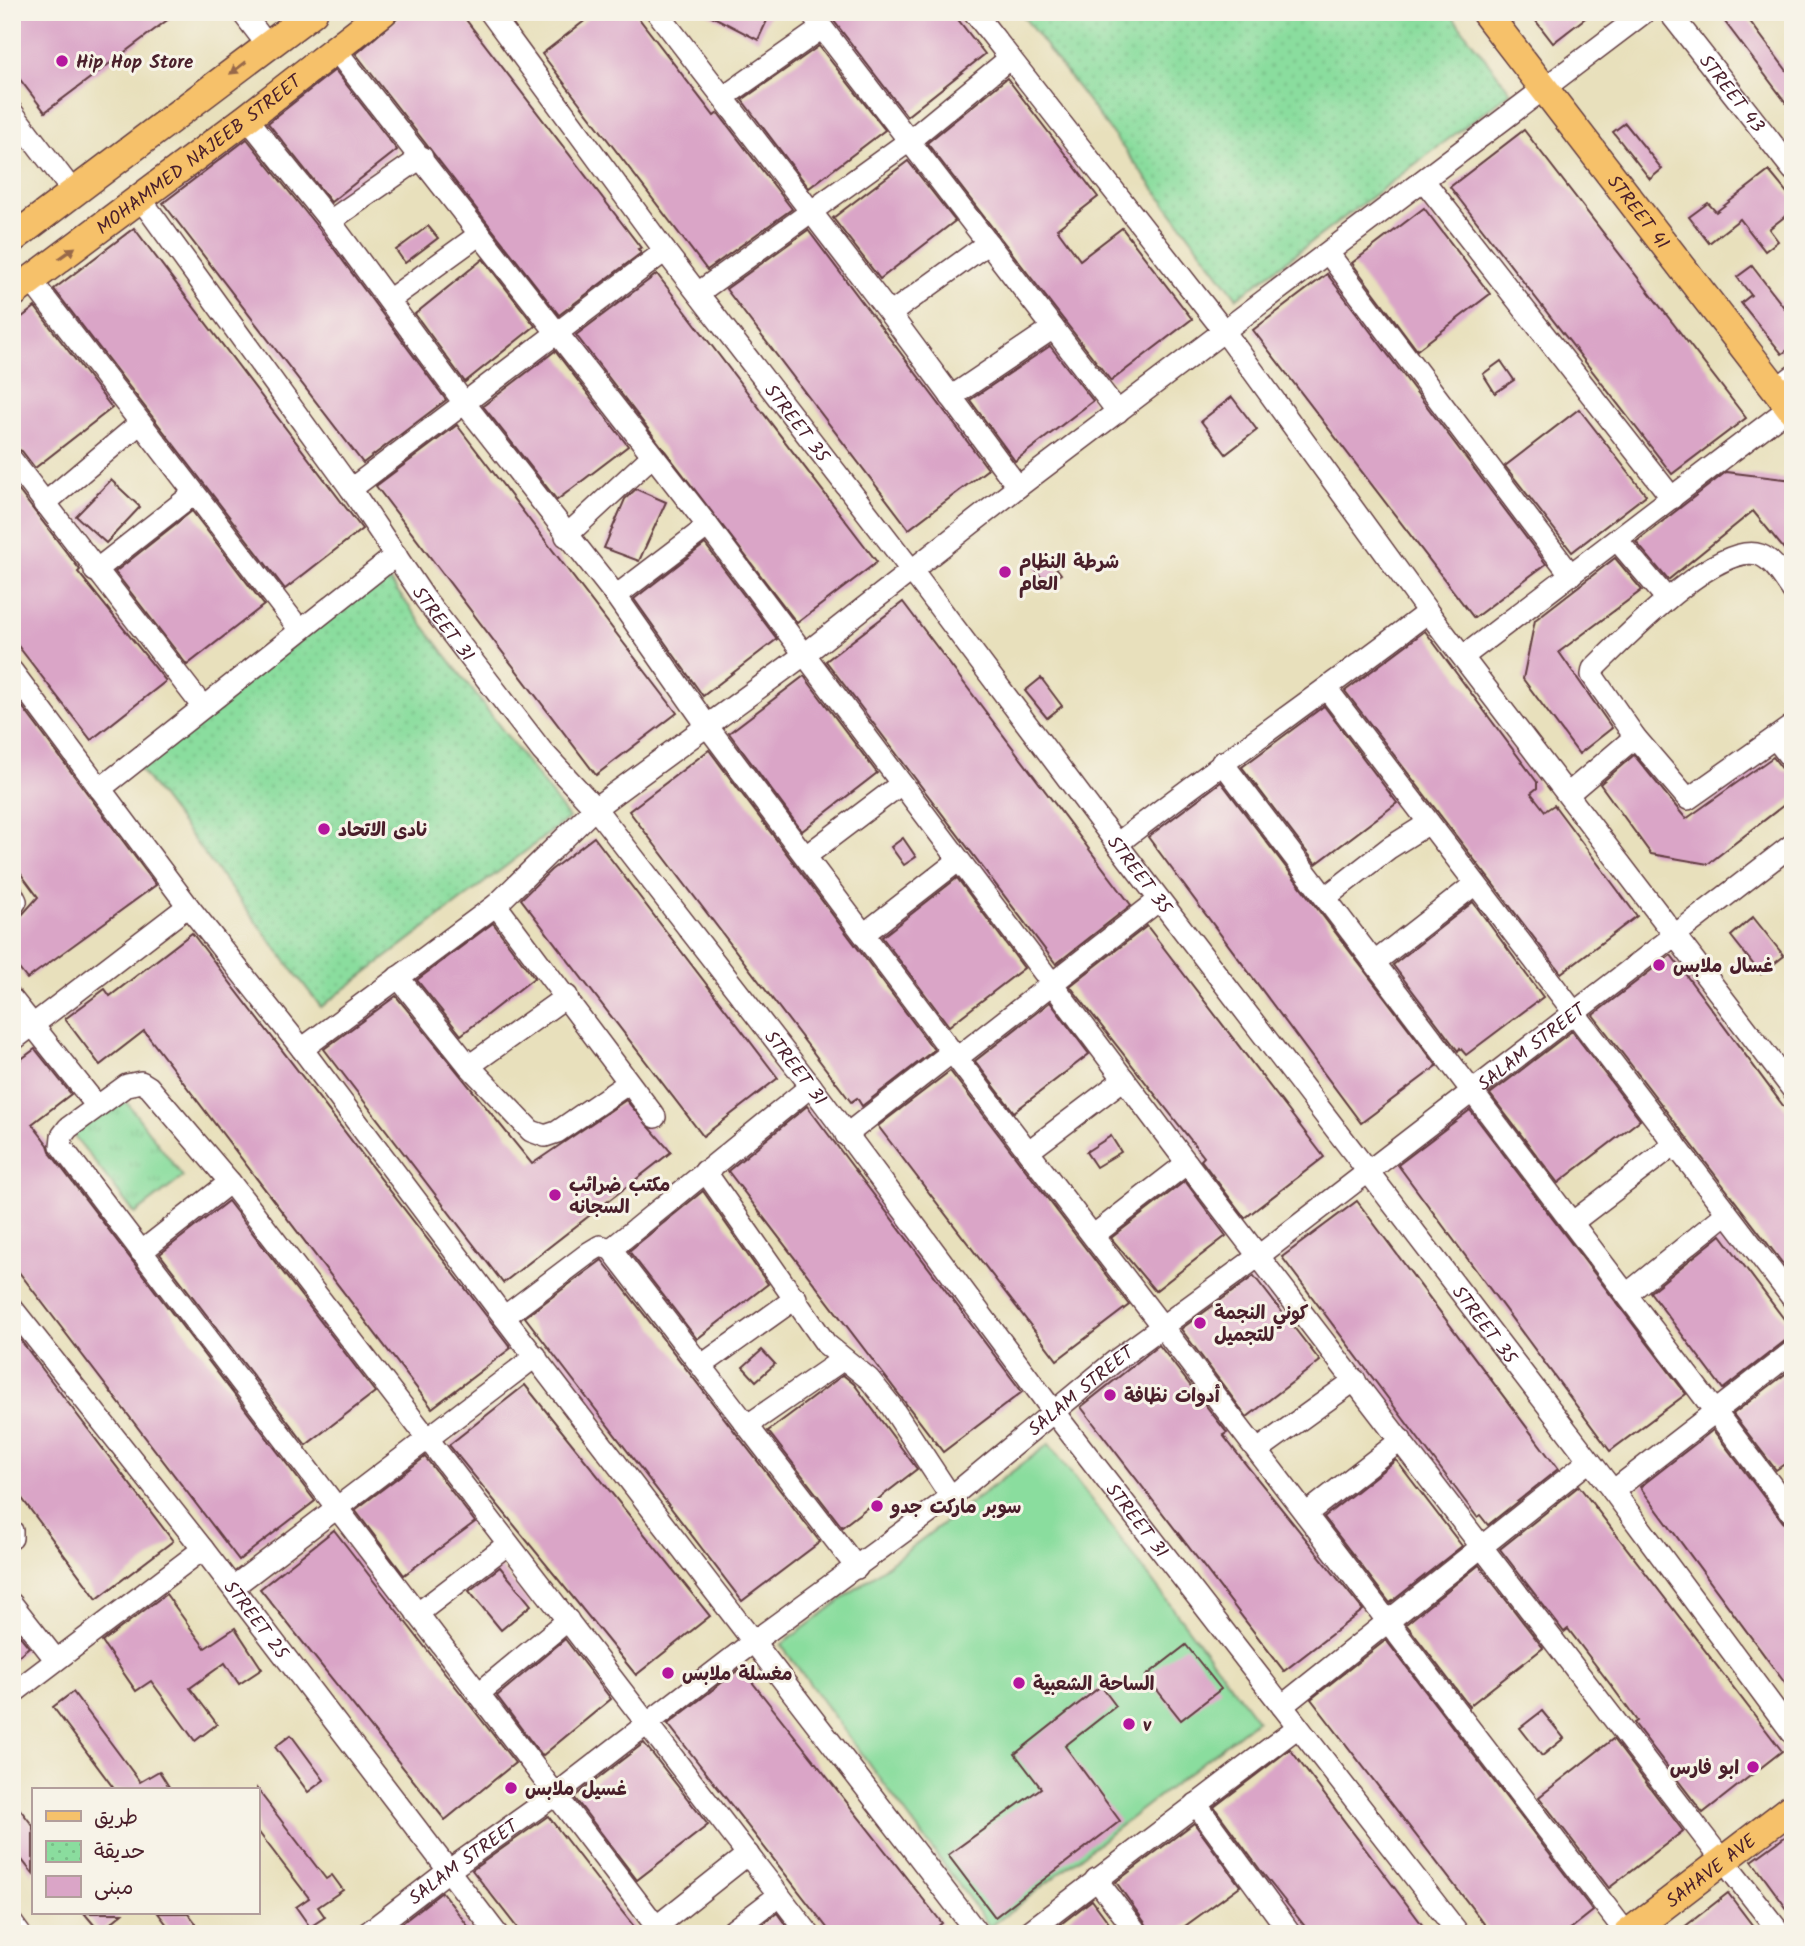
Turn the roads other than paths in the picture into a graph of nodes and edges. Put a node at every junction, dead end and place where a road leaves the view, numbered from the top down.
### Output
1 (242, 12) edge
2 (313, 12) edge
3 (383, 12) edge
4 (490, 12) edge
5 (1485, 12) edge
6 (1645, 12) edge
7 (662, 14) edge
8 (1670, 14) edge
9 (982, 15) edge
10 (816, 20) edge
11 (268, 46) junction
12 (335, 49) junction
13 (1010, 58) junction
14 (1544, 91) junction
15 (724, 97) junction
16 (12, 112) edge
17 (247, 118) junction
18 (909, 141) junction
19 (422, 157) junction
20 (1793, 170) edge
21 (1424, 181) junction
22 (74, 193) junction
23 (140, 198) junction
24 (811, 214) junction
25 (330, 221) junction
26 (480, 234) junction
27 (12, 239) edge
28 (988, 243) junction
29 (665, 251) junction
30 (1328, 253) junction
31 (21, 286) edge
32 (698, 293) junction
33 (389, 300) junction
34 (890, 314) junction
35 (1053, 328) junction
36 (557, 331) junction
37 (1224, 331) junction
38 (1788, 396) edge
39 (951, 397) junction
40 (465, 404) junction
41 (1118, 412) junction
42 (139, 425) junction
43 (652, 456) junction
44 (12, 460) edge
45 (1018, 486) junction
46 (351, 489) junction
47 (193, 494) junction
48 (1672, 498) junction
49 (44, 504) junction
50 (708, 526) junction
51 (566, 536) junction
52 (1617, 540) junction
53 (396, 555) junction
54 (95, 570) junction
55 (912, 571) junction
56 (1571, 575) junction
57 (1793, 591) edge
58 (616, 596) junction
59 (1667, 599) junction
60 (1428, 612) junction
61 (300, 631) junction
62 (805, 654) junction
63 (1464, 656) junction
64 (12, 671) edge
65 (1327, 689) junction
66 (203, 707) junction
67 (1793, 725) edge
68 (708, 727) junction
69 (1635, 737) junction
70 (1775, 738) junction
71 (1793, 761) edge
72 (1222, 762) junction
73 (901, 784) junction
74 (100, 789) junction
75 (1567, 794) junction
76 (595, 808) junction
77 (1429, 823) junction
78 (1117, 844) junction
79 (1793, 844) edge
80 (806, 856) junction
81 (959, 860) junction
82 (1475, 884) junction
83 (12, 893) edge
84 (1326, 897) junction
85 (1159, 900) junction
86 (496, 905) junction
87 (188, 906) junction
88 (12, 907) edge
89 (864, 934) junction
90 (1673, 936) junction
91 (1375, 962) junction
92 (398, 976) junction
93 (1053, 983) junction
94 (567, 996) junction
95 (12, 999) edge
96 (1574, 1015) junction
97 (33, 1026) junction
98 (12, 1041) edge
99 (302, 1049) junction
100 (954, 1055) junction
101 (470, 1066) junction
102 (1124, 1079) junction
103 (628, 1084) junction
104 (811, 1086) junction
105 (1793, 1090) edge
106 (1473, 1091) junction
107 (97, 1105) junction
108 (654, 1117) dead end
109 (846, 1135) junction
110 (1675, 1144) junction
111 (1029, 1151) junction
112 (1187, 1163) junction
113 (705, 1171) junction
114 (1369, 1172) junction
115 (230, 1182) junction
116 (1727, 1213) junction
117 (1573, 1222) junction
118 (1094, 1235) junction
119 (611, 1249) junction
120 (141, 1252) junction
121 (1260, 1255) junction
122 (1627, 1294) junction
123 (796, 1298) junction
124 (1793, 1299) edge
125 (12, 1308) edge
126 (504, 1317) junction
127 (1164, 1325) junction
128 (1793, 1351) edge
129 (536, 1356) junction
130 (842, 1360) junction
131 (702, 1364) junction
132 (1355, 1380) junction
133 (1714, 1410) junction
134 (1053, 1411) junction
135 (748, 1425) junction
136 (429, 1437) junction
137 (1401, 1440) junction
138 (1258, 1450) junction
139 (1590, 1461) junction
140 (1613, 1491) junction
141 (951, 1497) junction
142 (336, 1508) junction
143 (1791, 1509) edge
144 (1306, 1514) junction
145 (12, 1531) edge
146 (12, 1538) edge
147 (508, 1544) junction
148 (1482, 1546) junction
149 (203, 1549) junction
150 (857, 1568) junction
151 (233, 1587) junction
152 (12, 1604) edge
153 (417, 1614) junction
154 (568, 1619) junction
155 (1387, 1621) junction
156 (753, 1642) junction
157 (57, 1660) junction
158 (12, 1694) edge
159 (478, 1694) junction
160 (1282, 1706) junction
161 (647, 1724) junction
162 (1298, 1727) junction
163 (1793, 1734) edge
164 (555, 1795) junction
165 (1196, 1804) junction
166 (1793, 1807) edge
167 (1793, 1828) edge
168 (748, 1854) junction
169 (1728, 1867) junction
170 (448, 1871) junction
171 (1097, 1879) junction
172 (779, 1895) junction
173 (12, 1923) edge
174 (659, 1930) edge
175 (971, 1931) edge
176 (20, 1934) edge
177 (366, 1934) edge
178 (496, 1934) edge
179 (728, 1934) edge
180 (809, 1934) edge
181 (1026, 1934) edge
182 (1138, 1934) edge
183 (1291, 1934) edge
184 (1459, 1934) edge
185 (1627, 1934) edge
186 (1656, 1934) edge
187 (1780, 1934) edge

1 - 11 street
2 - 11 main road
3 - 12 main road, MOHAMMED NAJEEB STREET
4 - 29 street, STREET 35
5 - 14 main road, STREET 41
6 - 14 street
7 - 15 street
8 - 20 street, STREET 43
9 - 13 street
10 - 15 street
10 - 18 street
11 -> 22 main road
12 - 17 main road, MOHAMMED NAJEEB STREET
12 - 19 street
13 - 18 street
13 - 37 street
14 - 21 street
14 - 38 main road, STREET 41
15 - 24 street
16 - 22 street
17 - 23 main road, MOHAMMED NAJEEB STREET
17 - 25 street
18 - 24 street
18 - 28 street
19 - 25 street
19 - 26 street
21 - 30 street
21 - 48 street
22 - 27 main road
31 -> 23 main road, MOHAMMED NAJEEB STREET
23 - 46 street, STREET 31
24 - 32 street
24 - 34 street
25 - 33 street
26 - 33 street
26 - 36 street
28 - 34 street
28 - 35 street
29 - 32 street, STREET 35
29 - 36 street
30 - 37 street
30 - 56 street
31 - 42 street
32 - 55 street, STREET 35
33 - 40 street
34 - 39 street
35 - 39 street
35 - 41 street
36 - 40 street
36 - 43 street
37 - 41 street
37 - 60 street
38 - 48 street
39 - 45 street
40 - 46 street
40 - 51 street
41 - 45 street
42 - 47 street
42 - 49 street
43 - 50 street
43 - 51 street
44 - 49 street
45 - 55 street
46 - 53 street, STREET 31
47 - 54 street
47 - 61 street
48 - 52 street
49 - 54 street
50 - 58 street
50 - 62 street
51 - 58 street
52 - 56 street
52 - 59 street
53 - 61 street
53 - 76 street, STREET 31
54 - 66 street
55 - 62 street
55 - 78 street, STREET 35
56 - 63 street
57 - 59 street
58 - 68 street
59 - 69 street
60 - 63 street
60 - 65 street
61 - 66 street
62 - 68 street
62 - 73 street
63 - 75 street
64 - 74 street
65 - 72 street
65 - 77 street
66 - 74 street
67 - 70 street
68 - 76 street
68 - 80 street
69 - 70 street
69 - 75 street
70 - 71 street
72 - 78 street
72 - 84 street
73 - 80 street
73 - 81 street
74 - 87 street
75 - 90 street
76 - 86 street
76 - 104 street, STREET 31
77 - 82 street
77 - 84 street
78 - 85 street, STREET 35
79 - 90 street, SALAM STREET
80 - 89 street
81 - 89 street
81 - 93 street
82 - 91 street
82 - 96 street
83 - 88 street
84 - 91 street
85 - 93 street
85 - 114 street, STREET 35
86 - 92 street
86 - 94 street
87 - 97 street
87 - 99 street
89 - 100 street
90 - 96 street, SALAM STREET
90 - 105 street
91 - 106 street
92 - 99 street
92 - 101 street
93 - 100 street
93 - 102 street
94 - 101 street
94 - 103 street
95 - 97 street
96 - 106 street, SALAM STREET
96 - 110 street
97 - 98 street
97 - 107 street
99 - 126 street
100 - 109 street
100 - 111 street
101 - 103 street
102 - 111 street
102 - 112 street
103 - 108 street
104 - 109 street, STREET 31
104 - 113 street
106 - 114 street, SALAM STREET
106 - 117 street
107 - 115 street
107 - 120 street
109 - 134 street, STREET 31
110 - 116 street
110 - 117 street
111 - 118 street
112 - 118 street
112 - 121 street
113 - 119 street
113 - 123 street
114 - 121 street, SALAM STREET
114 - 139 street, STREET 35
115 - 120 street
115 - 136 street
116 - 122 street
116 - 124 street
117 - 122 street
118 - 127 street
119 - 126 street
119 - 131 street
120 - 142 street
121 - 127 street, SALAM STREET
121 - 132 street
122 - 133 street
123 - 130 street
123 - 131 street
125 - 149 street, STREET 25
126 - 129 street
127 - 134 street, SALAM STREET
127 - 138 street
128 - 133 street
129 - 136 street
129 - 156 street
130 - 135 street
130 - 141 street
131 - 135 street
132 - 137 street
132 - 138 street
133 - 140 street
133 - 143 street
134 - 141 street, SALAM STREET
134 - 160 street, STREET 31
135 - 150 street
136 - 142 street
136 - 147 street
137 - 144 street
137 - 148 street
138 - 144 street
139 - 140 street, STREET 35
139 - 148 street
140 - 163 street, STREET 35
141 - 150 street, SALAM STREET
142 - 151 street
142 - 153 street
144 - 155 street
145 - 146 street
147 - 153 street
147 - 154 street
148 - 155 street
148 - 169 street
149 - 151 street, STREET 25
149 - 157 street
150 - 156 street, SALAM STREET
151 - 170 street, STREET 25
152 - 157 street
153 - 159 street
154 - 159 street
154 - 161 street
155 - 160 street
155 - 185 street
156 - 161 street, SALAM STREET
156 - 175 street
157 - 158 street
159 - 164 street
160 - 162 street, STREET 31
161 - 164 street, SALAM STREET
161 - 168 street
162 - 165 street
162 - 184 street, STREET 31
164 - 170 street, SALAM STREET
164 - 174 street
165 - 171 street
165 - 183 street
166 - 169 main road, SAHAVE AVE
167 - 169 main road
168 - 172 street
168 - 174 street
169 - 185 main road, SAHAVE AVE
169 - 186 main road
169 - 187 street
170 - 177 street, SALAM STREET
170 - 178 street, STREET 25
171 - 181 street
171 - 182 street
172 - 179 street
172 - 180 street
173 - 176 street

